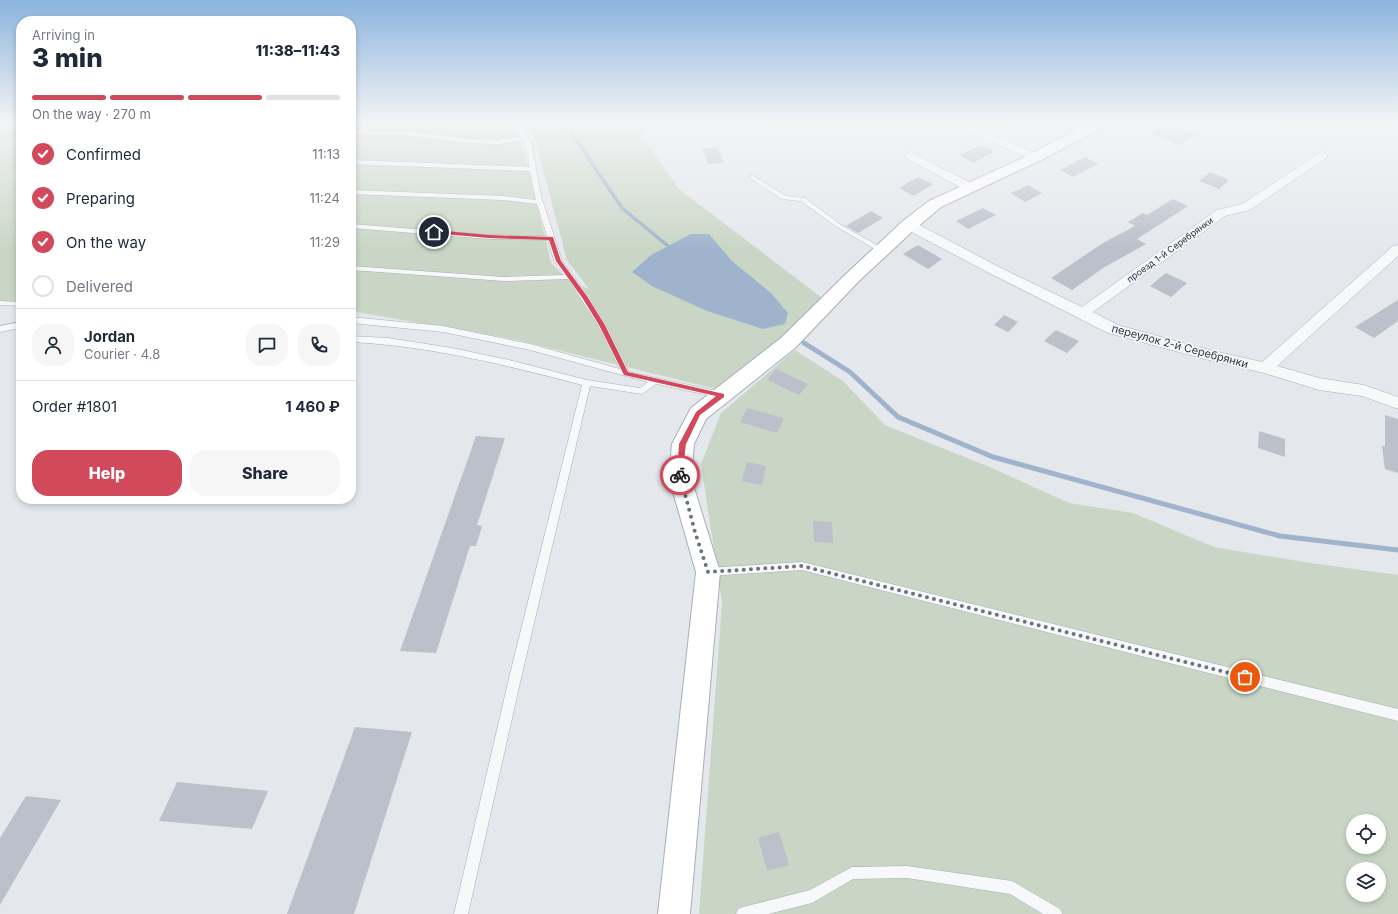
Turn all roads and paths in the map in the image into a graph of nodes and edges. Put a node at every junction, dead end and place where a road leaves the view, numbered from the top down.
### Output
1 (420, 165) edge
2 (532, 165) edge
3 (926, 165) edge
4 (1020, 165) edge
5 (1309, 165) edge
6 (533, 169) junction
7 (752, 176) dead end
8 (971, 188) junction
9 (356, 192) edge
10 (540, 202) junction
11 (909, 225) junction
12 (356, 226) edge
13 (551, 238) junction
14 (1398, 249) edge
15 (882, 250) junction
16 (356, 268) edge
17 (570, 277) junction
18 (0, 303) edge
19 (16, 304) edge
20 (1084, 313) junction
21 (356, 320) edge
22 (16, 326) edge
23 (0, 329) edge
24 (356, 339) edge
25 (1265, 368) junction
26 (626, 374) junction
27 (655, 380) junction
28 (587, 382) junction
29 (722, 395) junction
30 (1398, 403) edge
31 (708, 572) junction
32 (1398, 715) edge
33 (460, 914) edge
34 (674, 914) edge
35 (743, 914) edge
36 (1054, 914) edge

1 - 6 lane
2 - 6 lane
3 - 8 street
4 - 8 street
5 - 20 street, проезд 1-й Серебрянки
6 - 10 lane
7 - 15 lane
8 - 11 street
9 - 10 lane
10 - 13 lane
11 - 15 street
11 - 20 street, переулок 2-й Серебрянки
12 - 13 lane
13 - 17 lane
14 - 25 street
15 - 29 street
16 - 17 lane
17 - 26 lane
18 - 19 lane
20 - 25 street, переулок 2-й Серебрянки
21 - 26 lane
22 - 23 lane
24 - 28 lane
25 - 30 street, переулок 2-й Серебрянки
26 - 27 lane
27 - 28 lane
27 - 29 lane
28 - 33 lane
29 - 31 street
31 - 32 lane
31 - 34 street
35 - 36 lane

